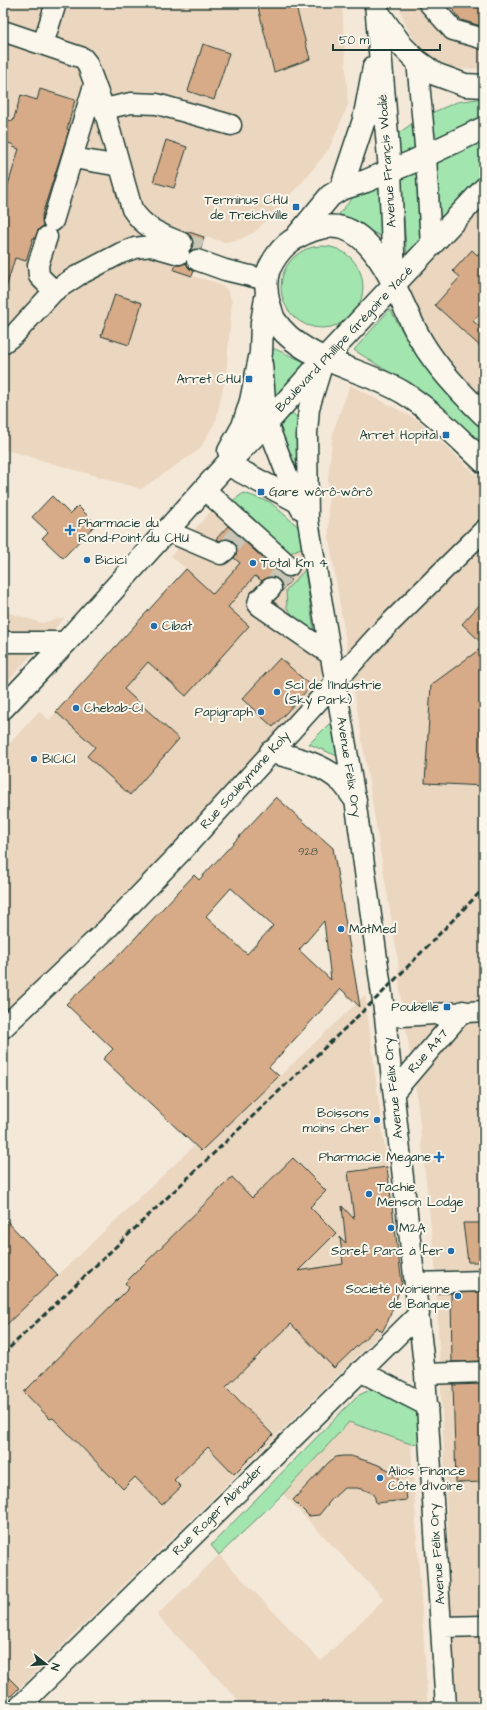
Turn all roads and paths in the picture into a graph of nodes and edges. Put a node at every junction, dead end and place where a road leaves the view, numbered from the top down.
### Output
1 (56, 3) edge
2 (429, 3) edge
3 (377, 7) edge
4 (3, 31) edge
5 (379, 36) junction
6 (484, 40) edge
7 (43, 44) junction
8 (418, 61) junction
9 (94, 85) junction
10 (484, 86) edge
11 (104, 109) junction
12 (231, 125) dead end
13 (484, 128) edge
14 (426, 156) junction
15 (73, 158) junction
16 (120, 166) junction
17 (390, 171) junction
18 (341, 189) junction
19 (484, 189) edge
20 (297, 236) junction
21 (431, 246) junction
22 (190, 252) junction
23 (267, 282) junction
24 (394, 286) junction
25 (54, 291) junction
26 (3, 343) edge
27 (261, 353) junction
28 (324, 359) junction
29 (484, 415) edge
30 (267, 423) junction
31 (484, 462) edge
32 (227, 464) junction
33 (204, 490) junction
34 (297, 501) junction
35 (308, 521) junction
36 (484, 530) edge
37 (167, 531) junction
38 (226, 550) dead end
39 (315, 561) junction
40 (281, 576) junction
41 (3, 642) edge
42 (66, 642) junction
43 (331, 655) junction
44 (336, 680) junction
45 (3, 708) edge
46 (271, 752) junction
47 (355, 799) junction
48 (484, 1010) edge
49 (463, 1011) junction
50 (385, 1017) junction
51 (3, 1028) edge
52 (394, 1092) junction
53 (484, 1281) edge
54 (416, 1283) junction
55 (419, 1314) junction
56 (360, 1371) junction
57 (484, 1372) edge
58 (426, 1374) junction
59 (428, 1406) junction
60 (484, 1626) edge
61 (442, 1627) junction
62 (18, 1707) edge
63 (446, 1707) edge

1 - 7 street
2 - 6 street
3 - 5 main road, Avenue Françis Wodié
3 - 8 main road
4 - 7 street
5 - 17 main road, Avenue Françis Wodié
5 - 18 main road, Avenue Françis Wodié
7 - 9 street
8 - 10 main road
8 - 14 street
9 - 11 street
9 - 15 street
11 - 12 street
11 - 16 street
13 - 14 main road
14 - 17 main road
14 - 21 street
15 - 16 street
15 - 25 street
16 - 22 street
17 - 18 main road
17 - 24 main road, Avenue Françis Wodié
18 - 20 main road
19 - 21 main road, Boulevard Phillipe Grégoire Yacé
20 - 23 main road
20 - 24 main road
21 - 24 main road, Boulevard Phillipe Grégoire Yacé
22 - 23 street
22 - 25 street
23 - 27 main road, Boulevard Phillipe Grégoire Yacé
23 - 28 main road
24 - 28 main road, Boulevard Phillipe Grégoire Yacé
24 - 29 main road
25 - 26 street
27 - 30 street, Avenue Félix Ory
27 - 33 main road, Boulevard Phillipe Grégoire Yacé
28 - 30 main road, Boulevard Phillipe Grégoire Yacé
28 - 31 main road
28 - 35 street, Avenue Félix Ory
30 - 32 main road, Boulevard Phillipe Grégoire Yacé
30 - 34 street, Avenue Félix Ory
32 - 33 main road, Boulevard Phillipe Grégoire Yacé
32 - 34 main road
33 - 37 main road, Boulevard Phillipe Grégoire Yacé
33 - 40 street
34 - 35 street, Avenue Félix Ory
35 - 39 street, Avenue Félix Ory
36 - 44 street, Rue Souleymane Koly
37 - 38 street
37 - 42 main road, Boulevard Phillipe Grégoire Yacé
39 - 40 street
39 - 43 street, Avenue Félix Ory
40 - 43 street
41 - 42 street
42 - 45 main road, Boulevard Phillipe Grégoire Yacé
43 - 44 street, Avenue Félix Ory
44 - 46 street, Rue Souleymane Koly
44 - 47 street, Avenue Félix Ory
46 - 47 main road
46 - 51 street, Rue Souleymane Koly
47 - 50 street, Avenue Félix Ory
48 - 49 street
49 - 50 street
49 - 52 street, Rue A47
50 - 52 street, Avenue Félix Ory
52 - 54 street, Avenue Félix Ory
53 - 54 street
54 - 55 street, Avenue Félix Ory
55 - 56 street, Rue Roger Abinader
55 - 58 street, Avenue Félix Ory
56 - 59 street
56 - 62 street, Rue Roger Abinader
57 - 58 street
58 - 59 street, Avenue Félix Ory
59 - 61 street, Avenue Félix Ory
60 - 61 street
61 - 63 street, Avenue Félix Ory

